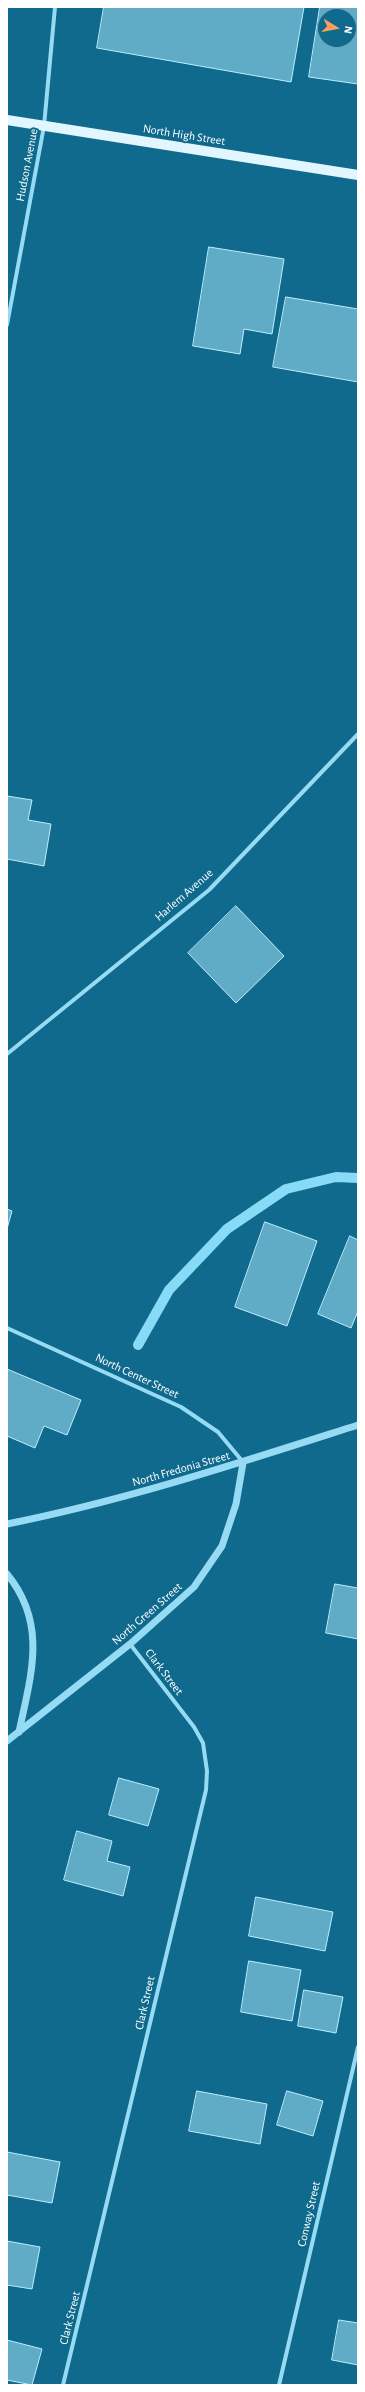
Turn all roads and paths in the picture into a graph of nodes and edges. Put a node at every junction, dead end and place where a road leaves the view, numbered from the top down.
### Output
1 (55, 7) edge
2 (7, 120) edge
3 (44, 126) junction
4 (358, 175) edge
5 (7, 325) edge
6 (358, 734) edge
7 (7, 1054) edge
8 (7, 1328) edge
9 (358, 1425) edge
10 (243, 1463) junction
11 (7, 1524) edge
12 (7, 1574) edge
13 (130, 1644) junction
14 (19, 1732) junction
15 (7, 1741) edge
16 (358, 2047) edge
17 (64, 2385) edge
18 (279, 2385) edge

1 - 3 street, Hudson Avenue
2 - 3 main road, North High Street
3 - 4 main road, North High Street
3 - 5 street, Hudson Avenue
6 - 7 street, Harlem Avenue
8 - 10 street, North Center Street
9 - 10 street, North Fredonia Street
10 - 11 street, North Fredonia Street
10 - 13 street, North Green Street
12 - 14 street
13 - 14 street, North Green Street
13 - 17 street, Clark Street
14 - 15 street, North Green Street
16 - 18 street, Conway Street

